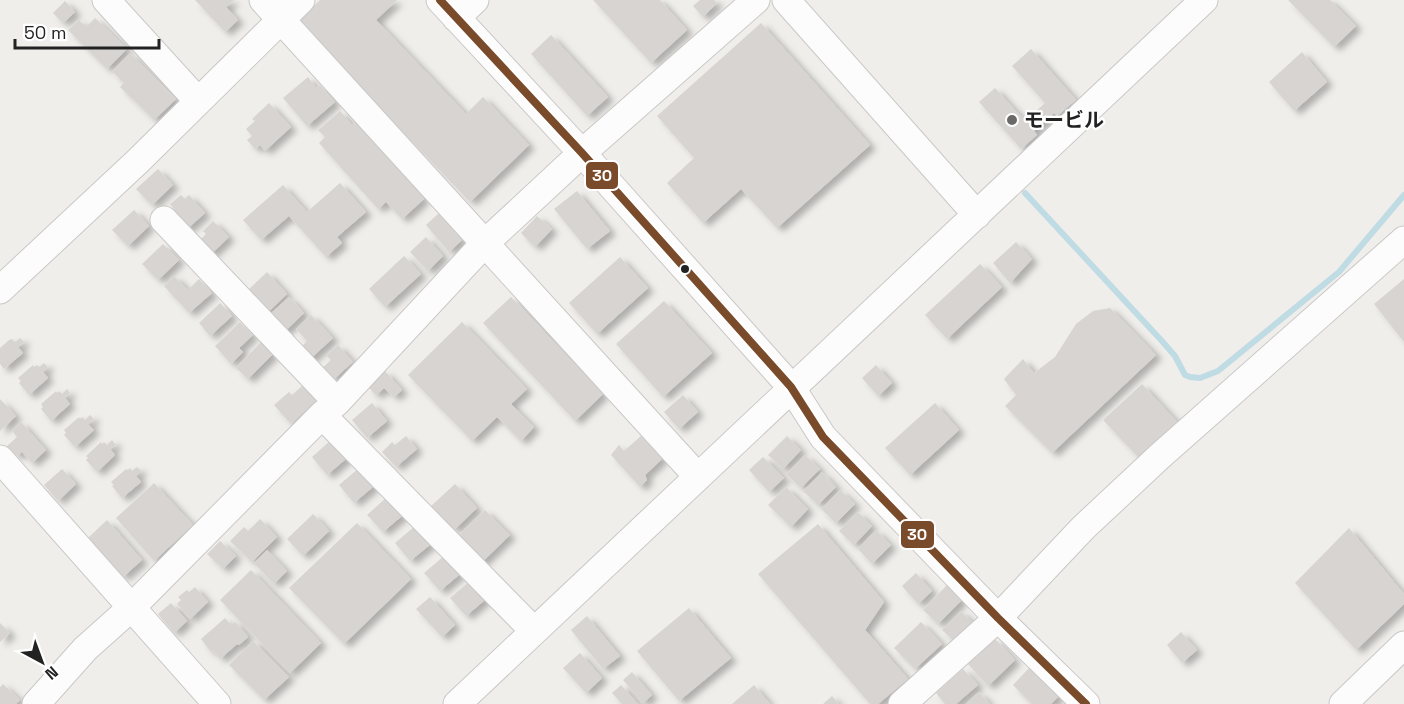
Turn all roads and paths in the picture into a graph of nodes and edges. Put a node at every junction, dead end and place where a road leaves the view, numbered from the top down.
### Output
1 (106, 0) edge
2 (301, 0) edge
3 (756, 0) edge
4 (786, 0) edge
5 (1204, 0) edge
6 (457, 6) edge
7 (272, 9) edge
8 (198, 101) junction
9 (582, 153) junction
10 (977, 215) junction
11 (164, 220) dead end
12 (1404, 240) edge
13 (484, 244) junction
14 (0, 290) edge
15 (791, 387) junction
16 (329, 409) junction
17 (0, 459) edge
18 (699, 477) junction
19 (132, 607) junction
20 (998, 618) junction
21 (534, 631) junction
22 (1404, 645) edge
23 (917, 699) edge
24 (36, 704) edge
25 (217, 704) edge
26 (457, 704) edge
27 (1086, 704) edge
28 (1343, 704) edge

1 - 8 street
2 - 7 street
3 - 9 street
4 - 10 street
5 - 10 street
6 - 9 street
7 - 8 street
7 - 13 street
8 - 14 street
9 - 13 street
9 - 15 street
10 - 15 street
11 - 16 street
12 - 20 street
13 - 16 street
13 - 18 street
15 - 18 street
15 - 20 street
16 - 19 street
16 - 21 street
17 - 19 street
18 - 21 street
19 - 24 street
19 - 25 street
20 - 23 street
20 - 27 street
21 - 26 street
22 - 28 street

